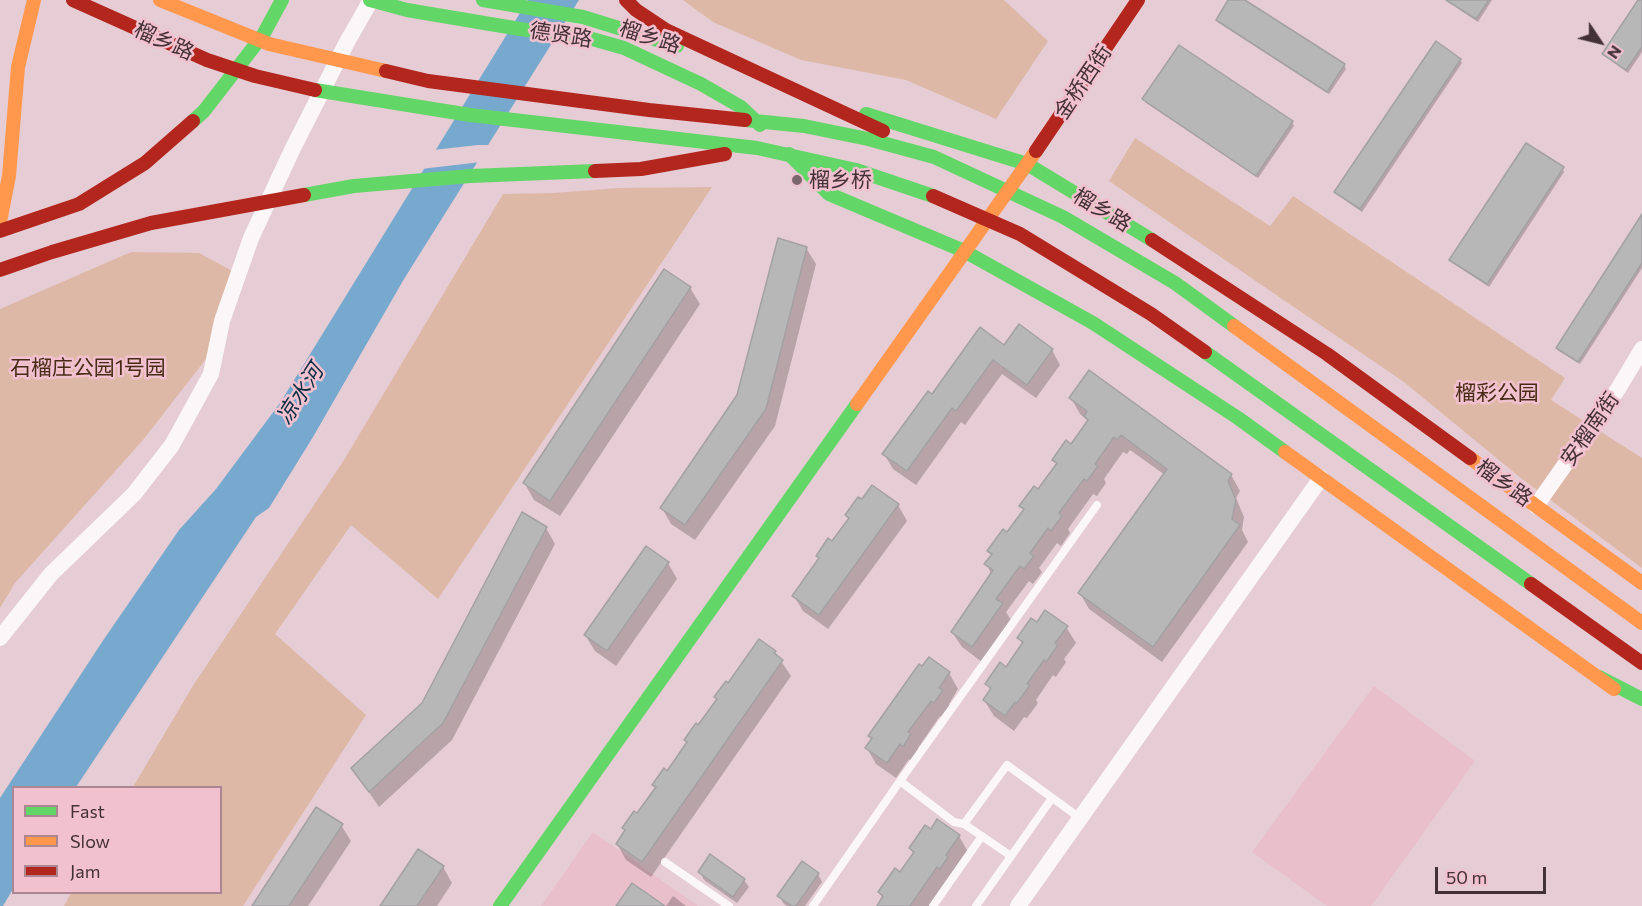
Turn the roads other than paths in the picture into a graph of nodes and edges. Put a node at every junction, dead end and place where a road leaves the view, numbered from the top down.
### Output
1 (34, 0) edge
2 (74, 0) edge
3 (160, 0) edge
4 (282, 0) edge
5 (370, 0) edge
6 (483, 0) edge
7 (1138, 0) edge
8 (628, 3) edge
9 (757, 148) junction
10 (934, 157) junction
11 (1027, 164) junction
12 (0, 222) edge
13 (0, 231) edge
14 (964, 250) junction
15 (0, 270) edge
16 (1642, 350) edge
17 (1321, 478) junction
18 (1097, 505) dead end
19 (1536, 506) junction
20 (1642, 583) edge
21 (1642, 623) edge
22 (0, 639) edge
23 (1642, 663) edge
24 (1599, 677) junction
25 (1642, 699) edge
26 (1642, 709) edge
27 (900, 781) junction
28 (1052, 798) junction
29 (1080, 818) junction
30 (964, 824) junction
31 (982, 836) junction
32 (1011, 856) junction
33 (665, 862) dead end
34 (500, 906) edge
35 (729, 906) edge
36 (813, 906) edge
37 (933, 906) edge
38 (976, 906) edge
39 (1018, 906) edge

1 - 12 main road
2 - 9 main road, 榴乡路
3 - 10 main road, 榴乡路
4 - 13 main road
5 - 14 main road, 德贤路
5 - 22 street
6 - 11 main road, 榴乡路
7 - 11 main road, 金桥西街
8 - 10 main road
9 - 15 main road
9 - 23 main road, 榴乡路
10 - 21 main road, 榴乡路
11 - 14 main road, 金桥西街
11 - 19 main road, 榴乡路
14 - 17 main road
14 - 34 main road, 金桥西街
16 - 19 street, 安榴南街
17 - 24 main road
17 - 29 street
18 - 27 lane
19 - 20 main road, 榴乡路
24 - 25 main road
24 - 26 main road
27 - 30 lane
27 - 36 lane
28 - 29 lane
28 - 30 lane
28 - 32 lane
29 - 39 street
30 - 31 lane
31 - 32 lane
31 - 37 lane
32 - 38 lane
33 - 35 lane

